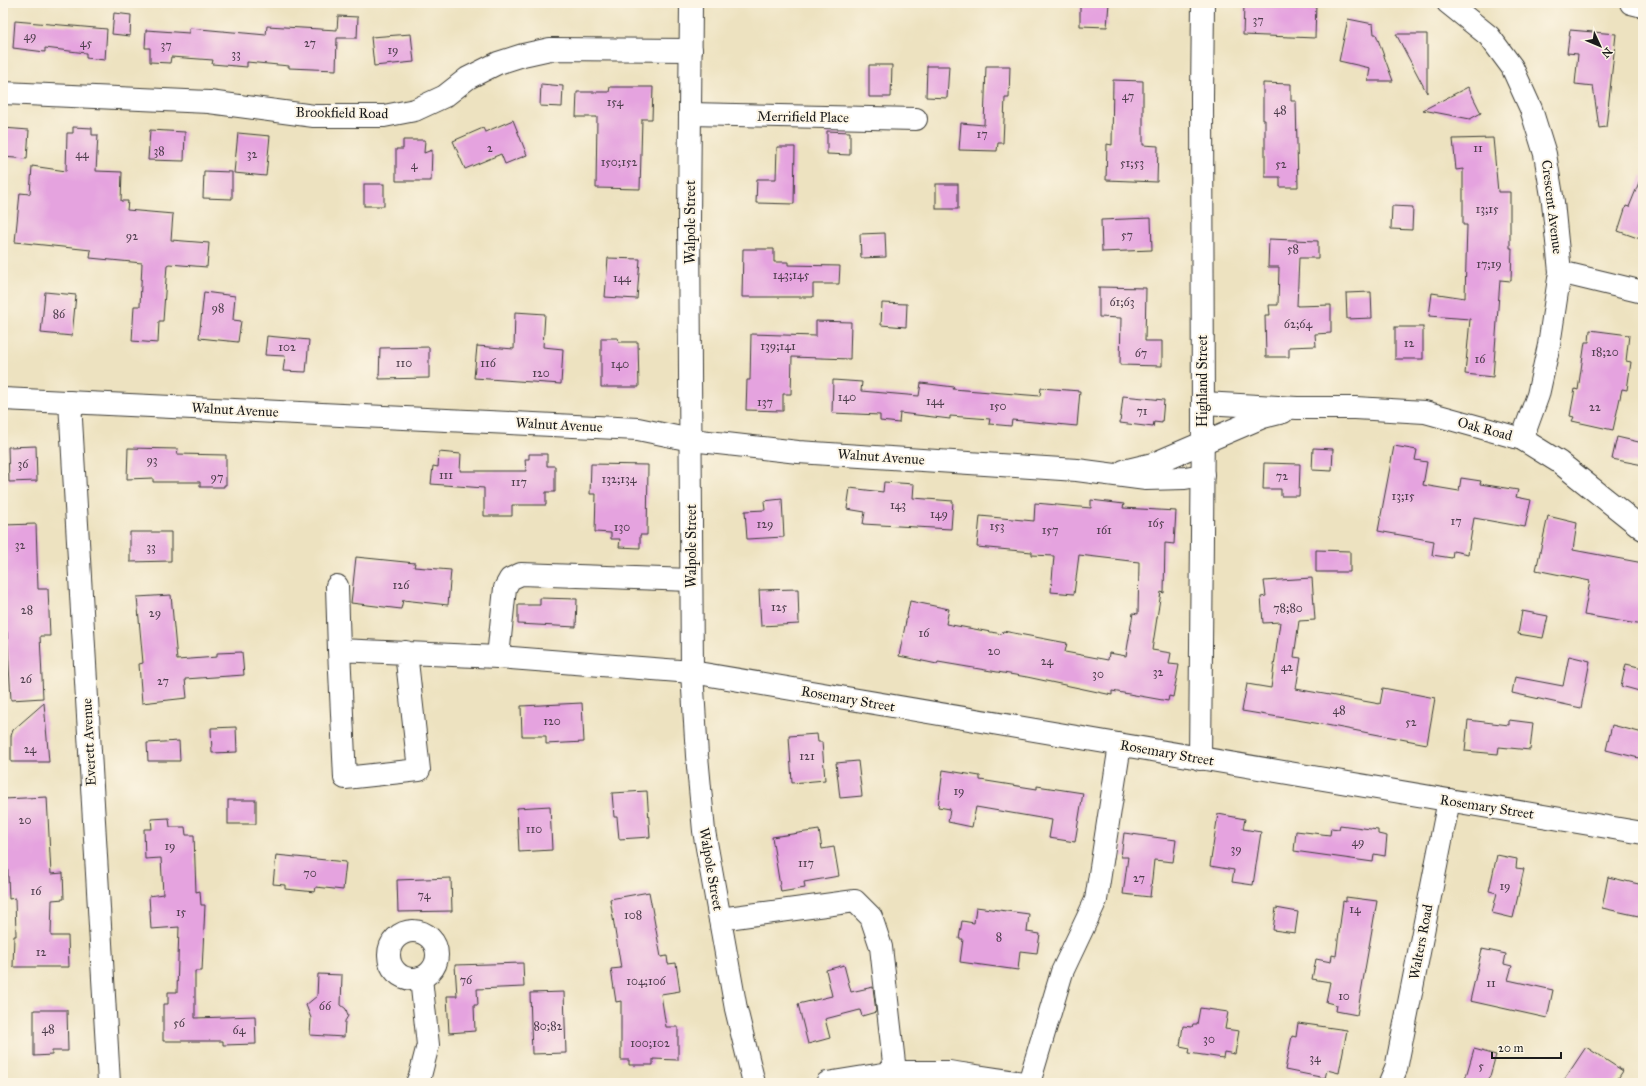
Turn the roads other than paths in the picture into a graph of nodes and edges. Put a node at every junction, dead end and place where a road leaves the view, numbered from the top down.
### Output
1 (692, 3) edge
2 (1203, 3) edge
3 (1448, 3) edge
4 (1631, 3) edge
5 (1643, 6) edge
6 (691, 50) junction
7 (3, 93) edge
8 (690, 114) junction
9 (916, 119) dead end
10 (1560, 272) junction
11 (1643, 292) edge
12 (3, 399) edge
13 (70, 402) junction
14 (1202, 403) junction
15 (1297, 408) junction
16 (1522, 439) junction
17 (691, 440) junction
18 (1203, 443) junction
19 (1113, 474) junction
20 (1203, 476) junction
21 (1643, 529) edge
22 (692, 580) junction
23 (337, 586) dead end
24 (339, 650) junction
25 (406, 652) junction
26 (498, 656) junction
27 (692, 672) junction
28 (1120, 745) junction
29 (1200, 759) junction
30 (1449, 800) junction
31 (1643, 833) edge
32 (720, 920) junction
33 (421, 978) dead end
34 (895, 1072) junction
35 (109, 1083) edge
36 (417, 1083) edge
37 (754, 1083) edge
38 (827, 1083) edge
39 (1023, 1083) edge
40 (1029, 1083) edge
41 (1390, 1083) edge

1 - 6 street, Walpole Street
2 - 14 street, Highland Street
3 - 10 street, Crescent Avenue
4 - 5 street
6 - 7 street, Brookfield Road
6 - 8 street, Walpole Street
8 - 9 street, Merrifield Place
8 - 17 street, Walpole Street
10 - 11 street
10 - 16 street, Crescent Avenue
12 - 13 street, Walnut Avenue
13 - 17 street, Walnut Avenue
13 - 35 street, Everett Avenue
14 - 15 street, Oak Road
14 - 18 street, Highland Street
15 - 16 street, Oak Road
15 - 18 street, Oak Road
16 - 21 street, Oak Road
17 - 19 street, Walnut Avenue
17 - 22 street, Walpole Street
18 - 19 street, Walnut Avenue
18 - 20 street, Highland Street
19 - 20 street, Walnut Avenue
20 - 29 street, Highland Street
22 - 26 street
22 - 27 street, Walpole Street
23 - 24 street
24 - 25 street, Rosemary Street
24 - 25 street
25 - 26 street, Rosemary Street
26 - 27 street, Rosemary Street
27 - 28 street, Rosemary Street
27 - 32 street, Walpole Street
28 - 29 street, Rosemary Street
28 - 40 street
29 - 30 street, Rosemary Street
30 - 31 street, Rosemary Street
30 - 41 street, Walters Road
32 - 34 street
32 - 37 street, Walpole Street
33 - 36 street
34 - 38 street
34 - 39 street

